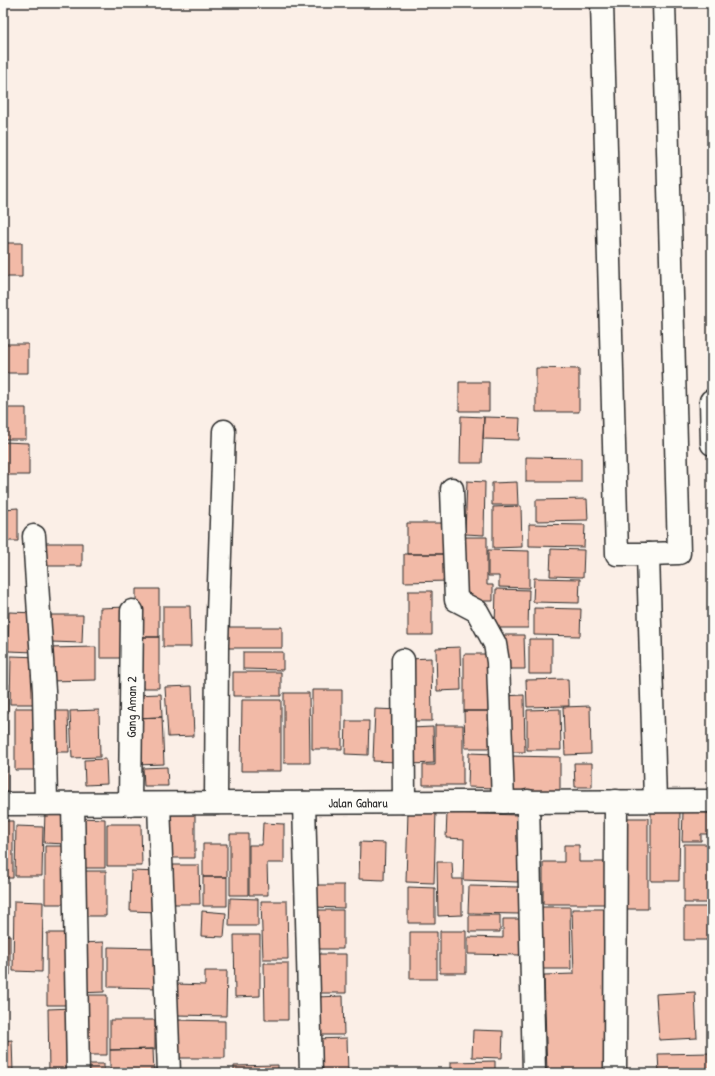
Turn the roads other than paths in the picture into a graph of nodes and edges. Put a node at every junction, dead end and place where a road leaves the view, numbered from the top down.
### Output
1 (602, 3) edge
2 (664, 3) edge
3 (711, 401) edge
4 (224, 431) dead end
5 (712, 444) edge
6 (452, 489) dead end
7 (34, 536) dead end
8 (648, 554) junction
9 (132, 611) dead end
10 (402, 660) dead end
11 (528, 801) junction
12 (616, 801) junction
13 (655, 801) junction
14 (712, 801) edge
15 (404, 802) junction
16 (503, 802) junction
17 (216, 803) junction
18 (304, 803) junction
19 (3, 804) edge
20 (46, 804) junction
21 (73, 804) junction
22 (130, 804) junction
23 (159, 804) junction
24 (78, 1073) edge
25 (169, 1073) edge
26 (311, 1073) edge
27 (534, 1073) edge
28 (615, 1073) edge

1 - 8 street
2 - 8 street
3 - 5 street
4 - 17 street
6 - 16 street
7 - 20 street
8 - 13 street
9 - 22 street, Gang Aman 2
10 - 15 street
11 - 12 street, Jalan Gaharu
11 - 16 street, Jalan Gaharu
11 - 27 street
12 - 13 street, Jalan Gaharu
12 - 28 street
13 - 14 street, Jalan Gaharu
15 - 16 street, Jalan Gaharu
15 - 18 street, Jalan Gaharu
17 - 18 street, Jalan Gaharu
17 - 23 street, Jalan Gaharu
18 - 26 street
19 - 20 street, Jalan Gaharu
20 - 21 street, Jalan Gaharu
21 - 22 street, Jalan Gaharu
21 - 24 street
22 - 23 street, Jalan Gaharu
23 - 25 street

